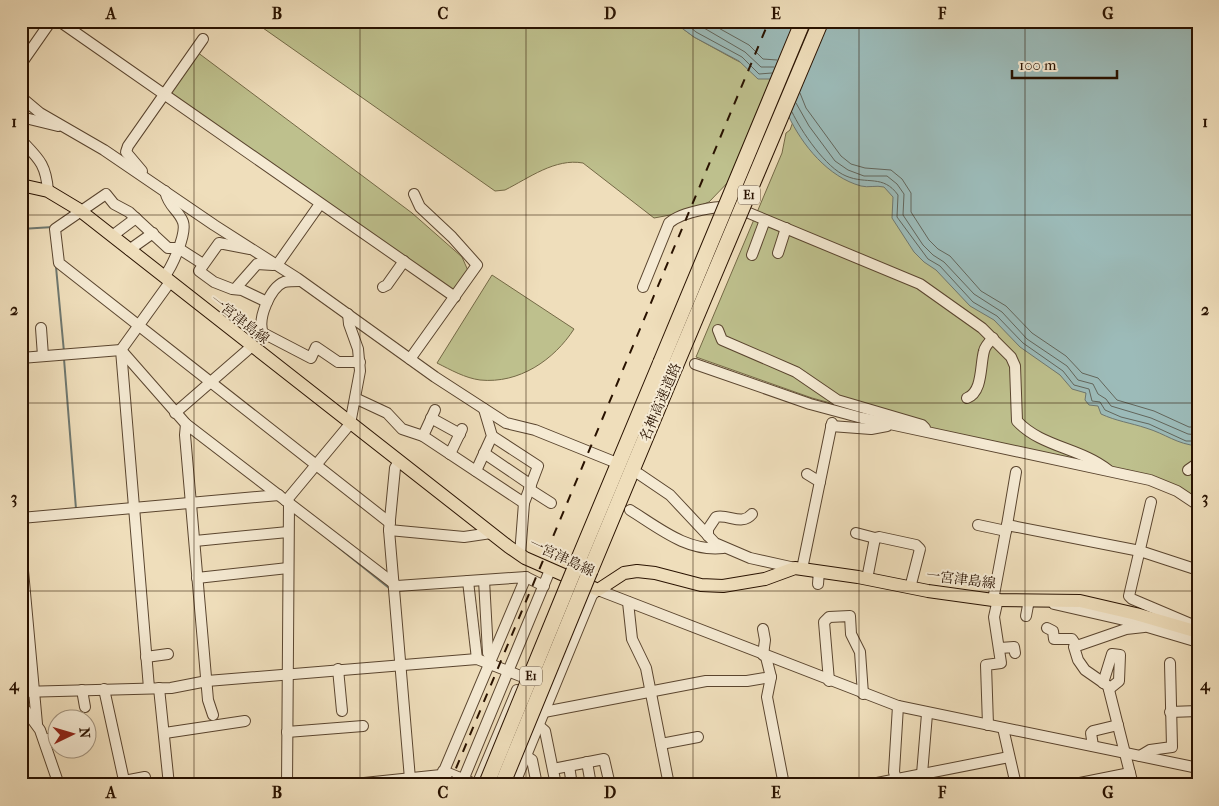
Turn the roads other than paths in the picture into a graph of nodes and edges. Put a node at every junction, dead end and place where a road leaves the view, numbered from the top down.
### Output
1 (51, 21) edge
2 (60, 21) edge
3 (803, 21) edge
4 (821, 21) edge
5 (203, 39) dead end
6 (21, 64) edge
7 (164, 94) junction
8 (22, 97) edge
9 (21, 117) edge
10 (62, 126) junction
11 (21, 140) edge
12 (144, 176) junction
13 (21, 185) edge
14 (48, 191) junction
15 (165, 191) junction
16 (414, 194) dead end
17 (320, 204) junction
18 (80, 211) junction
19 (136, 218) junction
20 (765, 220) junction
21 (786, 228) junction
22 (112, 236) junction
23 (151, 238) junction
24 (178, 248) junction
25 (129, 250) junction
26 (252, 250) junction
27 (778, 253) dead end
28 (752, 256) dead end
29 (404, 261) junction
30 (203, 264) junction
31 (276, 265) junction
32 (167, 280) junction
33 (300, 281) junction
34 (383, 287) dead end
35 (643, 288) dead end
36 (235, 289) junction
37 (454, 297) junction
38 (267, 302) junction
39 (348, 314) junction
40 (138, 326) junction
41 (41, 328) dead end
42 (718, 330) dead end
43 (270, 338) junction
44 (993, 338) junction
45 (252, 346) junction
46 (121, 350) junction
47 (43, 356) junction
48 (264, 356) junction
49 (21, 358) edge
50 (410, 359) junction
51 (360, 362) junction
52 (695, 364) dead end
53 (668, 365) junction
54 (210, 383) junction
55 (967, 398) dead end
56 (357, 399) junction
57 (484, 409) junction
58 (175, 413) junction
59 (186, 424) junction
60 (350, 424) junction
61 (890, 424) junction
62 (930, 433) junction
63 (423, 436) junction
64 (492, 436) junction
65 (484, 453) junction
66 (450, 454) junction
67 (612, 461) dead end
68 (399, 462) junction
69 (1198, 463) edge
70 (316, 465) junction
71 (1108, 470) junction
72 (1188, 470) dead end
73 (476, 471) junction
74 (1016, 472) dead end
75 (639, 474) dead end
76 (807, 474) dead end
77 (820, 482) junction
78 (530, 487) junction
79 (285, 500) junction
80 (1150, 502) dead end
81 (192, 503) junction
82 (524, 503) junction
83 (551, 503) dead end
84 (1198, 505) edge
85 (134, 509) junction
86 (630, 510) dead end
87 (752, 514) dead end
88 (21, 518) edge
89 (978, 525) dead end
90 (390, 526) junction
91 (1006, 528) junction
92 (288, 532) junction
93 (491, 533) junction
94 (809, 533) junction
95 (856, 534) dead end
96 (820, 535) dead end
97 (708, 536) junction
98 (875, 538) junction
99 (195, 541) junction
100 (724, 548) junction
101 (21, 549) edge
102 (1140, 551) junction
103 (520, 555) junction
104 (288, 568) junction
105 (798, 569) junction
106 (550, 570) junction
107 (1198, 570) edge
108 (570, 572) junction
109 (526, 577) junction
110 (197, 578) junction
111 (867, 579) junction
112 (484, 580) junction
113 (468, 582) junction
114 (394, 584) junction
115 (544, 586) junction
116 (910, 588) junction
117 (598, 590) junction
118 (996, 599) junction
119 (628, 602) junction
120 (1031, 608) junction
121 (1144, 627) junction
122 (1198, 627) edge
123 (1047, 628) dead end
124 (764, 629) dead end
125 (1198, 632) edge
126 (1198, 642) edge
127 (1076, 645) junction
128 (1000, 648) junction
129 (1015, 653) dead end
130 (168, 654) dead end
131 (764, 656) junction
132 (146, 657) junction
133 (477, 659) junction
134 (490, 661) junction
135 (1170, 663) dead end
136 (402, 665) junction
137 (338, 670) junction
138 (508, 673) junction
139 (288, 674) junction
140 (522, 676) junction
141 (771, 677) junction
142 (207, 681) junction
143 (829, 681) junction
144 (1106, 686) junction
145 (154, 688) junction
146 (104, 689) junction
147 (82, 690) junction
148 (35, 691) junction
149 (21, 692) edge
150 (651, 692) junction
151 (863, 694) junction
152 (21, 704) edge
153 (898, 706) junction
154 (85, 707) dead end
155 (342, 711) dead end
156 (1198, 711) edge
157 (544, 712) junction
158 (1170, 712) junction
159 (213, 714) dead end
160 (927, 714) junction
161 (245, 720) dead end
162 (37, 724) junction
163 (538, 725) junction
164 (988, 725) junction
165 (1118, 725) junction
166 (363, 726) dead end
167 (1003, 728) junction
168 (287, 732) junction
169 (165, 733) junction
170 (698, 737) dead end
171 (48, 739) edge
172 (44, 740) junction
173 (661, 744) junction
174 (1093, 746) junction
175 (1126, 753) junction
176 (526, 756) junction
177 (1140, 756) junction
178 (1009, 758) junction
179 (587, 762) junction
180 (568, 766) junction
181 (1198, 768) edge
182 (552, 769) junction
183 (1130, 773) junction
184 (922, 774) junction
185 (146, 777) dead end
186 (441, 777) edge
187 (410, 779) junction
188 (463, 782) edge
189 (897, 782) edge
190 (125, 783) edge
191 (1074, 784) edge
192 (59, 785) edge
193 (169, 785) edge
194 (286, 785) edge
195 (345, 785) edge
196 (478, 785) edge
197 (486, 785) edge
198 (502, 785) edge
199 (514, 785) edge
200 (536, 785) edge
201 (556, 785) edge
202 (572, 785) edge
203 (591, 785) edge
204 (610, 785) edge
205 (669, 785) edge
206 (784, 785) edge
207 (868, 785) edge
208 (1016, 785) edge
209 (1133, 785) edge

1 - 6 street
2 - 7 street
3 - 53 highway, 名神高速道路 / E1, bridge
4 - 53 highway, 名神高速道路 / E1, bridge
5 - 7 street
7 - 12 street
7 - 17 street
8 - 10 street
9 - 10 street
10 - 12 street
11 - 14 street
12 - 15 street
13 - 14 main road, 一宮津島線
14 - 18 main road, 一宮津島線
15 - 24 street
15 - 26 street
16 - 37 street
17 - 29 street
17 - 31 street
18 - 19 street
18 - 22 main road, 一宮津島線
18 - 40 street
19 - 22 street
19 - 23 street
20 - 21 street
20 - 28 street
20 - 35 street
21 - 27 street
21 - 44 street
22 - 25 main road, 一宮津島線
23 - 24 street
23 - 25 street
24 - 30 street
24 - 32 street
25 - 32 main road, 一宮津島線
26 - 30 street
26 - 31 street
29 - 34 street
29 - 37 street
30 - 36 street
31 - 33 street
31 - 36 street
32 - 40 street
32 - 45 main road, 一宮津島線
33 - 38 street
33 - 39 street
36 - 38 street
37 - 50 street
38 - 43 street
39 - 50 street
39 - 51 street
40 - 46 street
40 - 54 street
41 - 47 street
42 - 62 street
43 - 48 street
43 - 51 street
44 - 55 street
44 - 71 street
45 - 48 main road, 一宮津島線
45 - 54 street
46 - 47 street
46 - 58 street
46 - 85 street
47 - 49 street
48 - 60 main road, 一宮津島線
50 - 57 street
51 - 56 street
52 - 61 street
53 - 108 highway, 名神高速道路 / E1
53 - 198 highway, 名神高速道路 / E1, bridge
54 - 58 street
54 - 70 street
56 - 60 street
56 - 63 street
57 - 64 street
57 - 67 street
58 - 59 street
59 - 79 street
59 - 81 street
60 - 68 main road, 一宮津島線
60 - 70 street
61 - 62 street
61 - 77 street
62 - 71 street
63 - 66 street
63 - 66 street
64 - 65 street
64 - 78 street
65 - 73 street
65 - 78 street
66 - 73 street
68 - 90 street
68 - 93 main road, 一宮津島線
69 - 72 street
70 - 79 street
70 - 90 street
71 - 84 street
73 - 82 street
74 - 91 street
75 - 97 street
76 - 77 street
77 - 94 street
78 - 82 street
78 - 83 street
79 - 81 street
79 - 92 street
79 - 114 street
80 - 102 street
81 - 85 street
81 - 99 street
82 - 103 street
85 - 88 street
85 - 132 street
86 - 100 street
87 - 97 street
89 - 91 street
90 - 93 street
90 - 114 street
91 - 102 street
91 - 118 street
92 - 99 street
92 - 104 street
93 - 103 main road, 一宮津島線
94 - 96 street
94 - 105 street
95 - 98 street
97 - 100 street
98 - 111 street
98 - 116 street
99 - 110 street
100 - 105 street
101 - 148 street
102 - 107 street
102 - 122 street
103 - 106 main road, 一宮津島線
104 - 110 street
104 - 139 street
105 - 111 main road, 一宮津島線
105 - 117 main road, 一宮津島線
106 - 108 main road, 一宮津島線
106 - 115 street
108 - 117 main road, 一宮津島線
108 - 140 street
108 - 197 highway, 名神高速道路 / E1, bridge
109 - 112 street
109 - 115 street
109 - 134 street
110 - 142 street
111 - 116 main road, 一宮津島線
112 - 113 street
112 - 134 street
113 - 114 street
113 - 133 street
114 - 136 street
115 - 138 street
116 - 118 main road, 一宮津島線
117 - 119 street
117 - 157 street
118 - 120 main road, 一宮津島線
118 - 128 street
119 - 131 street
119 - 150 street
120 - 121 street
120 - 125 main road, 一宮津島線
121 - 126 street
121 - 127 street
123 - 127 street
124 - 131 street
127 - 144 street
128 - 129 street
128 - 164 street
130 - 132 street
131 - 141 street
131 - 143 street
132 - 145 street
133 - 134 street
133 - 136 street
134 - 138 street
134 - 186 street
135 - 158 street
136 - 137 street
136 - 187 street
137 - 139 street
137 - 155 street
138 - 140 street
138 - 188 street
139 - 142 street
139 - 168 street
140 - 196 street
141 - 150 street
141 - 206 street
142 - 145 street
142 - 159 street
143 - 151 street
143 - 151 street
144 - 144 street
144 - 165 street
145 - 146 street
145 - 169 street
146 - 147 street
146 - 190 street
147 - 148 street
147 - 154 street
148 - 149 street
148 - 162 street
150 - 157 street
150 - 173 street
151 - 153 street
152 - 162 street
153 - 160 street
153 - 189 street
156 - 158 street
157 - 163 street
158 - 177 street
160 - 164 street
160 - 184 street
161 - 169 street
162 - 172 street
163 - 176 street
163 - 182 street
164 - 167 street
165 - 174 street
165 - 175 street
166 - 168 street
167 - 174 street
167 - 178 street
168 - 194 street
169 - 193 street
170 - 173 street
171 - 172 street
172 - 192 street
173 - 205 street
174 - 175 street
175 - 177 street
175 - 183 street
176 - 199 street
176 - 200 street
177 - 181 street
178 - 184 street
178 - 208 street
179 - 180 street
179 - 203 street
179 - 204 street
180 - 182 street
180 - 202 street
182 - 201 street
183 - 191 street
183 - 209 street
184 - 189 street
185 - 190 street
186 - 187 street
186 - 188 street
187 - 195 street
188 - 196 street
189 - 207 street

